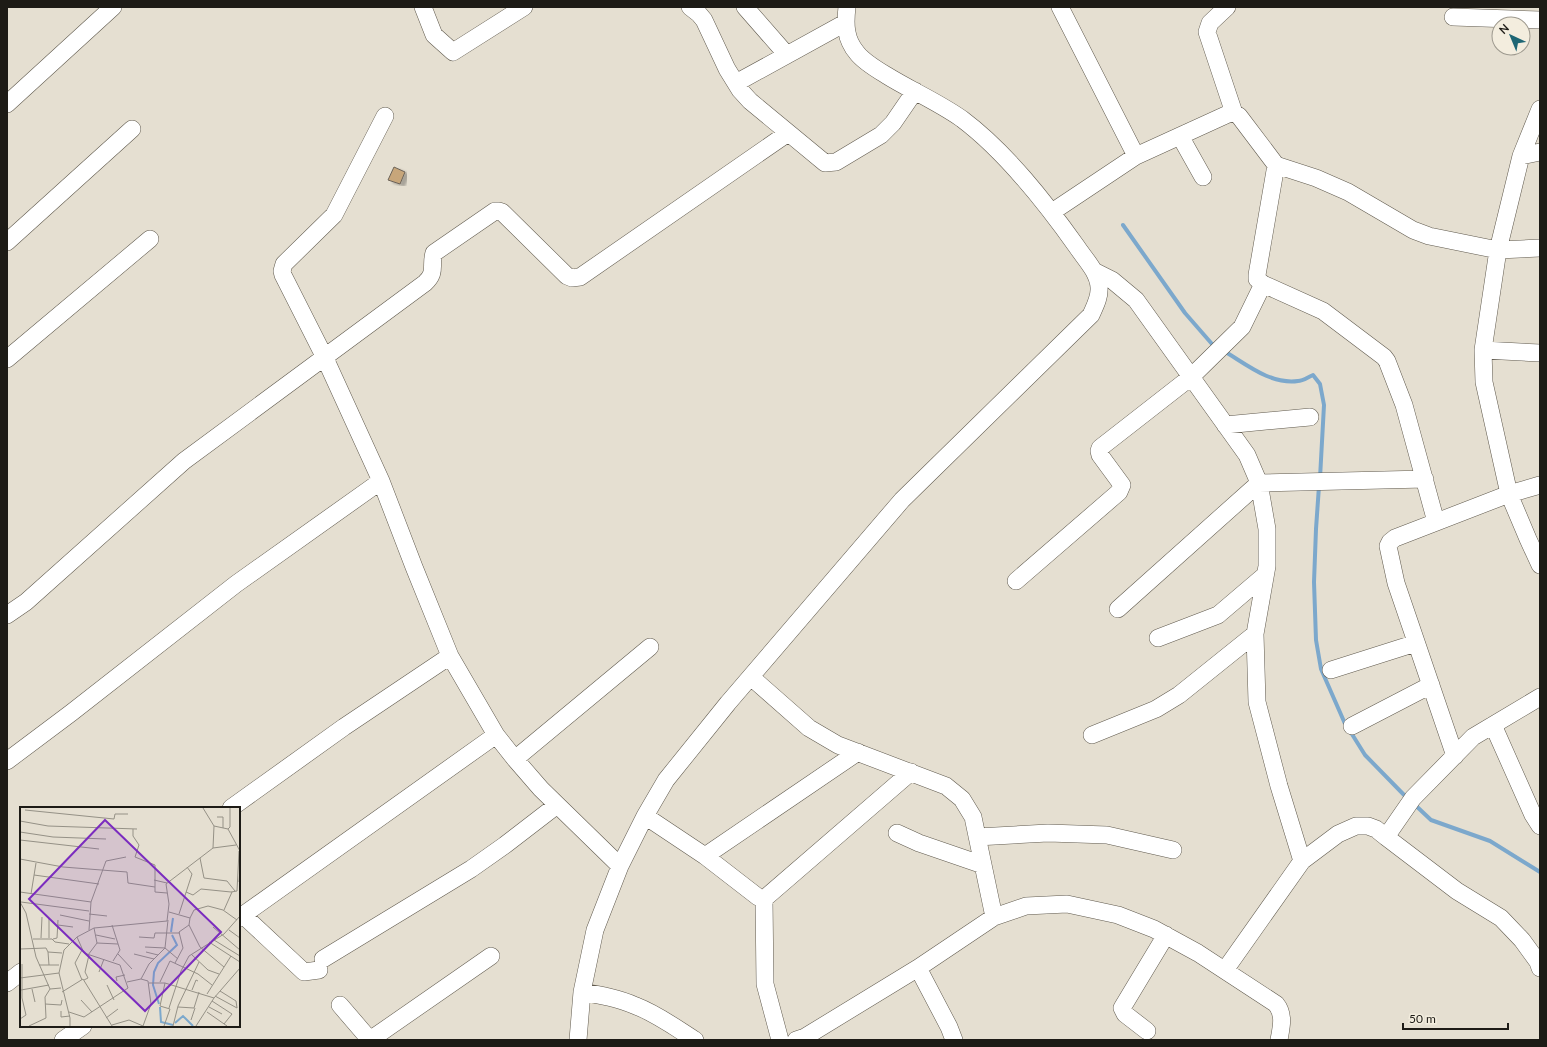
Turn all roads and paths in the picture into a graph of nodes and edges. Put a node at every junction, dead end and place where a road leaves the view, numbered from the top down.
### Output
1 (113, 7) edge
2 (423, 7) edge
3 (524, 7) edge
4 (690, 7) edge
5 (745, 7) edge
6 (1060, 7) edge
7 (1227, 7) edge
8 (846, 15) edge
9 (1453, 17) dead end
10 (1540, 20) edge
11 (787, 55) junction
12 (736, 83) junction
13 (915, 91) junction
14 (7, 104) edge
15 (1540, 108) edge
16 (1234, 113) junction
17 (384, 116) dead end
18 (132, 130) dead end
19 (788, 133) junction
20 (1180, 136) junction
21 (1540, 152) edge
22 (1136, 156) junction
23 (1521, 156) junction
24 (1276, 165) junction
25 (1203, 177) dead end
26 (1052, 212) junction
27 (150, 239) dead end
28 (7, 242) edge
29 (1540, 248) edge
30 (1498, 250) junction
31 (1094, 271) junction
32 (1263, 284) junction
33 (1483, 350) junction
34 (1540, 353) edge
35 (324, 356) junction
36 (7, 358) edge
37 (1191, 377) junction
38 (1310, 417) dead end
39 (1226, 425) junction
40 (1425, 479) junction
41 (381, 481) junction
42 (1259, 482) junction
43 (1540, 485) edge
44 (1509, 494) junction
45 (1436, 522) junction
46 (1540, 565) edge
47 (1265, 575) junction
48 (1016, 580) dead end
49 (1118, 609) dead end
50 (7, 615) edge
51 (1255, 634) junction
52 (1158, 638) dead end
53 (1416, 643) junction
54 (650, 647) dead end
55 (450, 656) junction
56 (1331, 670) dead end
57 (751, 677) junction
58 (1431, 685) junction
59 (1540, 697) edge
60 (1352, 726) dead end
61 (1492, 726) junction
62 (496, 734) junction
63 (1092, 735) dead end
64 (858, 752) junction
65 (1455, 756) junction
66 (515, 759) junction
67 (7, 761) edge
68 (911, 772) junction
69 (556, 805) junction
70 (232, 807) edge
71 (645, 816) junction
72 (1540, 826) edge
73 (897, 832) dead end
74 (977, 837) junction
75 (1386, 837) junction
76 (1173, 850) dead end
77 (705, 856) junction
78 (1302, 860) junction
79 (983, 865) junction
80 (620, 866) junction
81 (764, 899) junction
82 (241, 916) edge
83 (994, 916) junction
84 (1166, 936) junction
85 (491, 956) dead end
86 (918, 968) junction
87 (1540, 968) edge
88 (1226, 970) junction
89 (20, 973) edge
90 (7, 984) edge
91 (582, 992) junction
92 (340, 1005) dead end
93 (82, 1027) edge
94 (1147, 1032) dead end
95 (63, 1040) edge
96 (370, 1040) edge
97 (578, 1040) edge
98 (695, 1040) edge
99 (780, 1040) edge
100 (796, 1040) edge
101 (954, 1040) edge
102 (1279, 1040) edge

1 - 14 street
2 - 3 street
4 - 12 street
5 - 11 street
6 - 22 street
7 - 16 street
8 - 11 street
8 - 13 street
9 - 10 street
11 - 12 street
12 - 19 street
13 - 19 street
13 - 26 street
15 - 23 street
16 - 20 street
16 - 24 street
17 - 35 street
18 - 28 street
19 - 35 street
20 - 22 street
20 - 25 street
21 - 23 street
22 - 26 street
23 - 30 street
24 - 30 street
24 - 32 street
26 - 31 street
27 - 36 street
29 - 30 street
30 - 33 street
31 - 37 street
31 - 57 street
32 - 37 street
32 - 40 street
33 - 34 street
33 - 44 street
35 - 41 street
35 - 50 street
37 - 39 street
37 - 48 street
38 - 39 street
39 - 42 street
40 - 42 street
40 - 45 street
41 - 55 street
41 - 67 street
42 - 47 street
42 - 49 street
43 - 44 street
44 - 45 street
44 - 46 street
45 - 53 street
47 - 51 street
47 - 52 street
51 - 63 street
51 - 78 street
53 - 56 street
53 - 58 street
54 - 66 street
55 - 62 street
55 - 70 street
57 - 64 street
57 - 71 street
58 - 60 street
58 - 65 street
59 - 61 street
61 - 65 street
61 - 72 street
62 - 66 street
62 - 82 street
64 - 68 street
64 - 77 street
65 - 75 street
66 - 69 street
68 - 74 street
68 - 81 street
69 - 80 street
69 - 82 street
71 - 77 street
71 - 80 street
73 - 79 street
74 - 76 street
74 - 79 street
75 - 78 street
75 - 87 street
77 - 81 street
78 - 88 street
79 - 83 street
80 - 91 street
81 - 99 street
83 - 84 street
83 - 86 street
84 - 88 street
84 - 94 street
85 - 96 street
86 - 100 street
86 - 101 street
88 - 102 street
89 - 90 street
91 - 97 street
91 - 98 street
92 - 96 street
93 - 95 street

